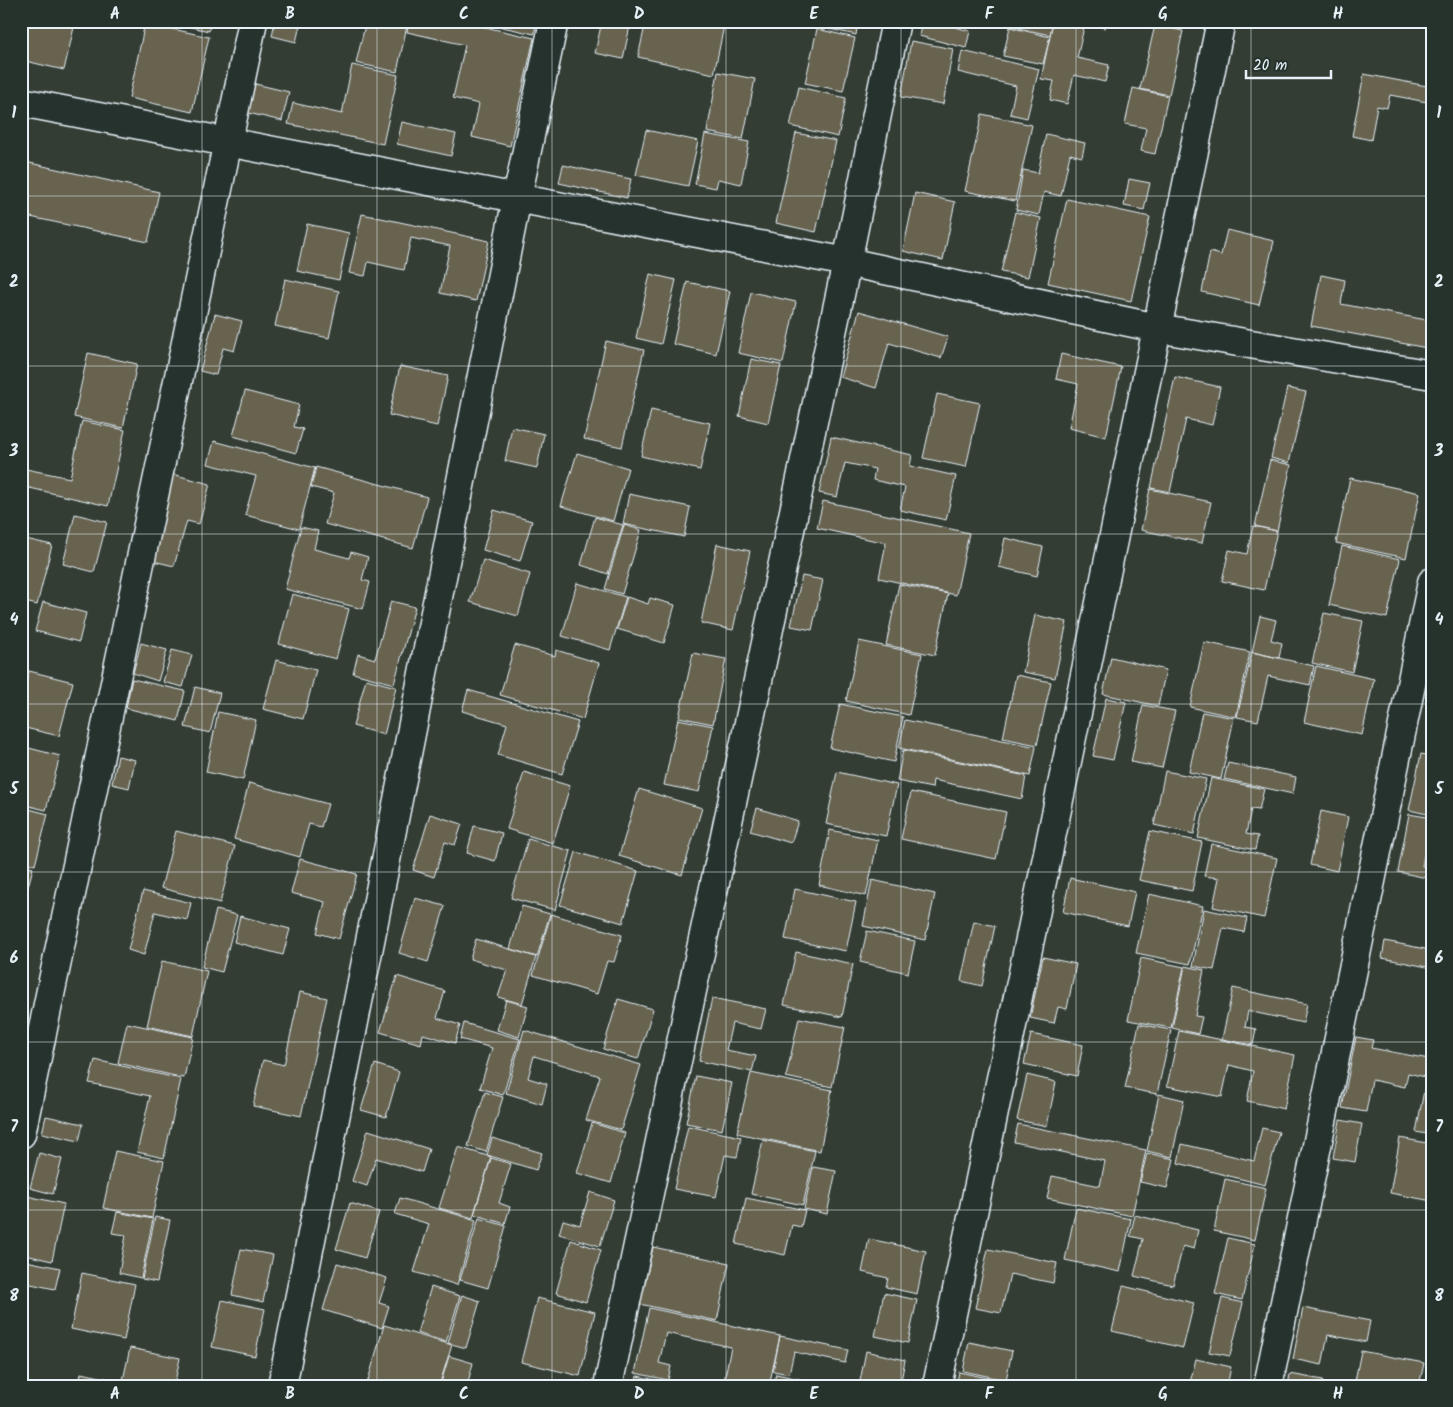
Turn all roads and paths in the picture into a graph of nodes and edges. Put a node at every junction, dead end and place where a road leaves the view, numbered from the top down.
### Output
1 (253, 21) edge
2 (554, 21) edge
3 (896, 21) edge
4 (1221, 21) edge
5 (21, 102) edge
6 (228, 142) junction
7 (517, 198) junction
8 (847, 262) junction
9 (1157, 328) junction
10 (1432, 375) edge
11 (1432, 582) edge
12 (21, 1134) edge
13 (282, 1386) edge
14 (608, 1386) edge
15 (937, 1386) edge
16 (1268, 1386) edge

1 - 6 street
2 - 7 street
3 - 8 street
4 - 9 street
5 - 6 street
6 - 7 street
6 - 12 street
7 - 8 street
7 - 13 street
8 - 9 street
8 - 14 street
9 - 10 street
9 - 15 street
11 - 16 street

